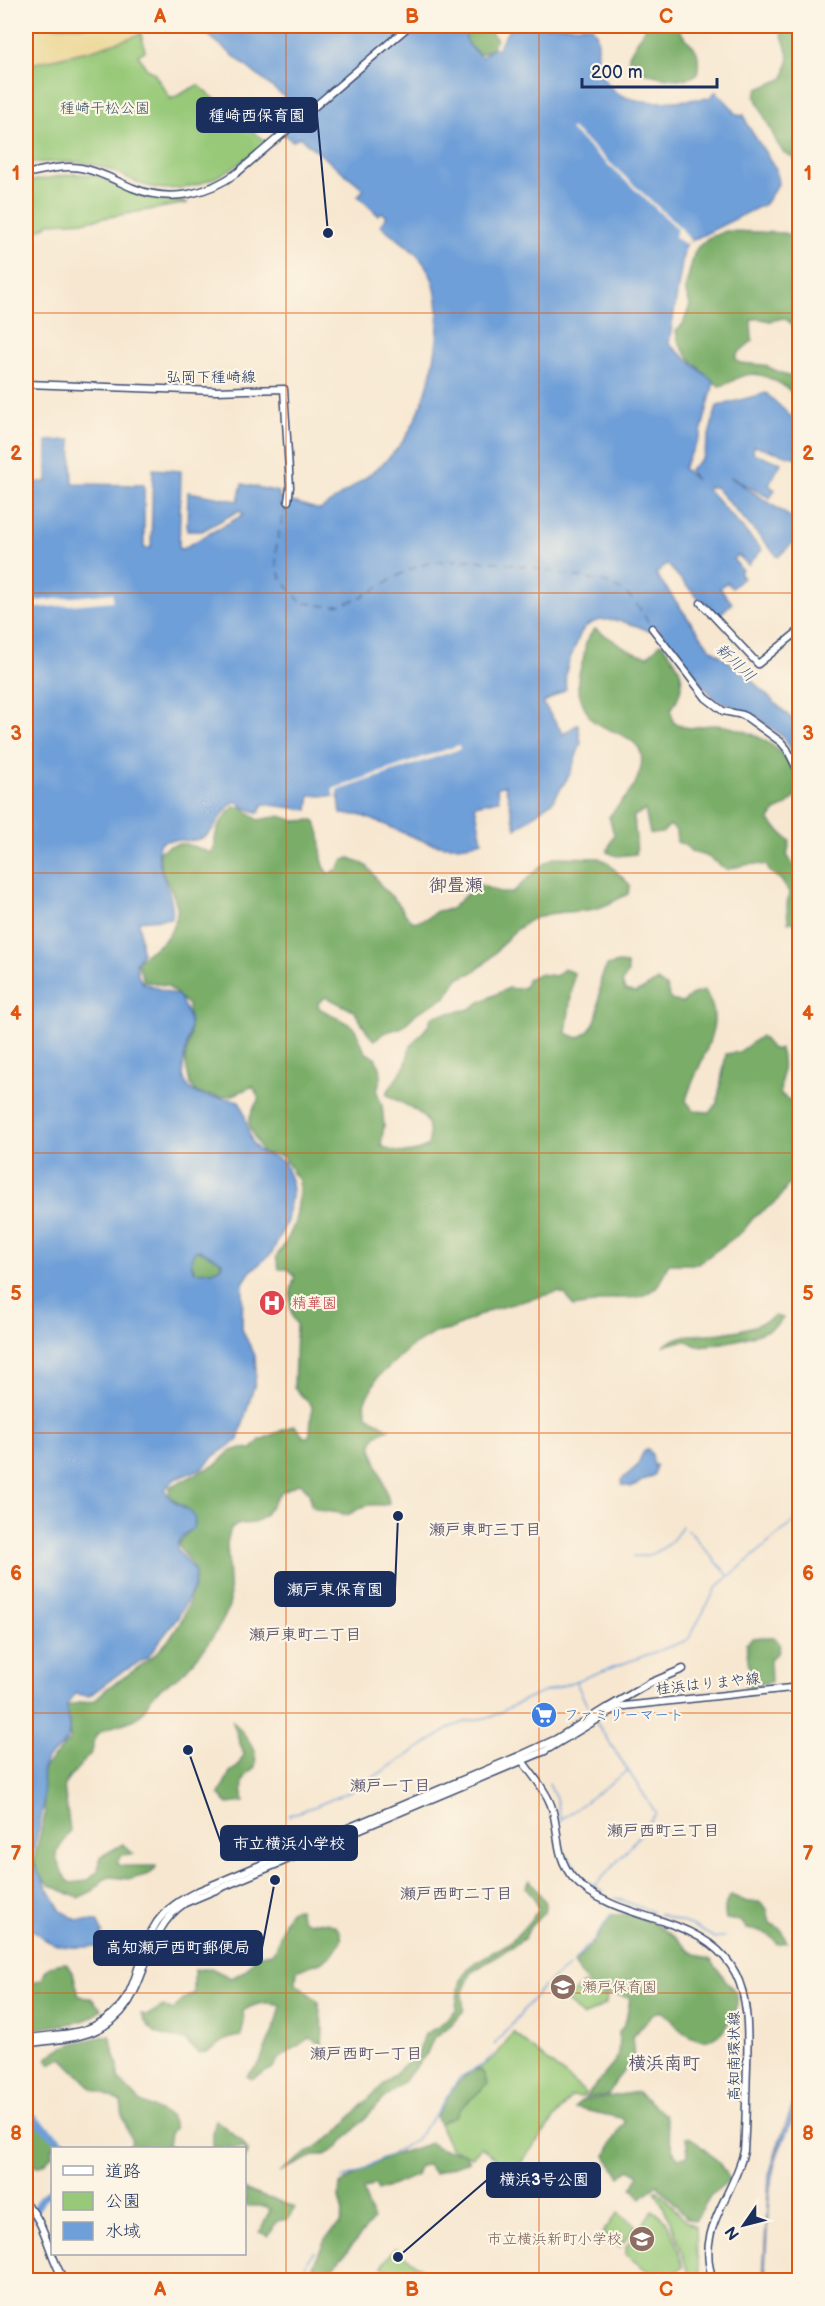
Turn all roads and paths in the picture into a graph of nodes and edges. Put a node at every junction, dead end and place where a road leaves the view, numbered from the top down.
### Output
1 (408, 26) edge
2 (26, 174) edge
3 (26, 384) edge
4 (288, 501) dead end
5 (701, 603) dead end
6 (652, 628) dead end
7 (800, 630) edge
8 (800, 775) edge
9 (683, 1668) dead end
10 (800, 1687) edge
11 (618, 1707) junction
12 (606, 1708) junction
13 (594, 1719) junction
14 (520, 1759) junction
15 (26, 2038) edge
16 (26, 2044) edge
17 (26, 2204) edge
18 (51, 2255) edge
19 (51, 2255) edge
20 (64, 2280) edge
21 (713, 2280) edge

1 - 2 main road
3 - 4 main road, 弘岡下種崎線
5 - 7 main road
6 - 8 main road
9 - 12 main road
10 - 11 main road, 桂浜はりまや線
11 - 12 main road, 桂浜はりまや線
11 - 13 main road, 桂浜はりまや線
12 - 13 main road, 桂浜はりまや線
13 - 14 main road, 桂浜はりまや線
14 - 15 main road, 桂浜はりまや線
14 - 16 main road, 桂浜はりまや線
14 - 21 main road, 高知南環状線
17 - 19 main road
18 - 20 main road

